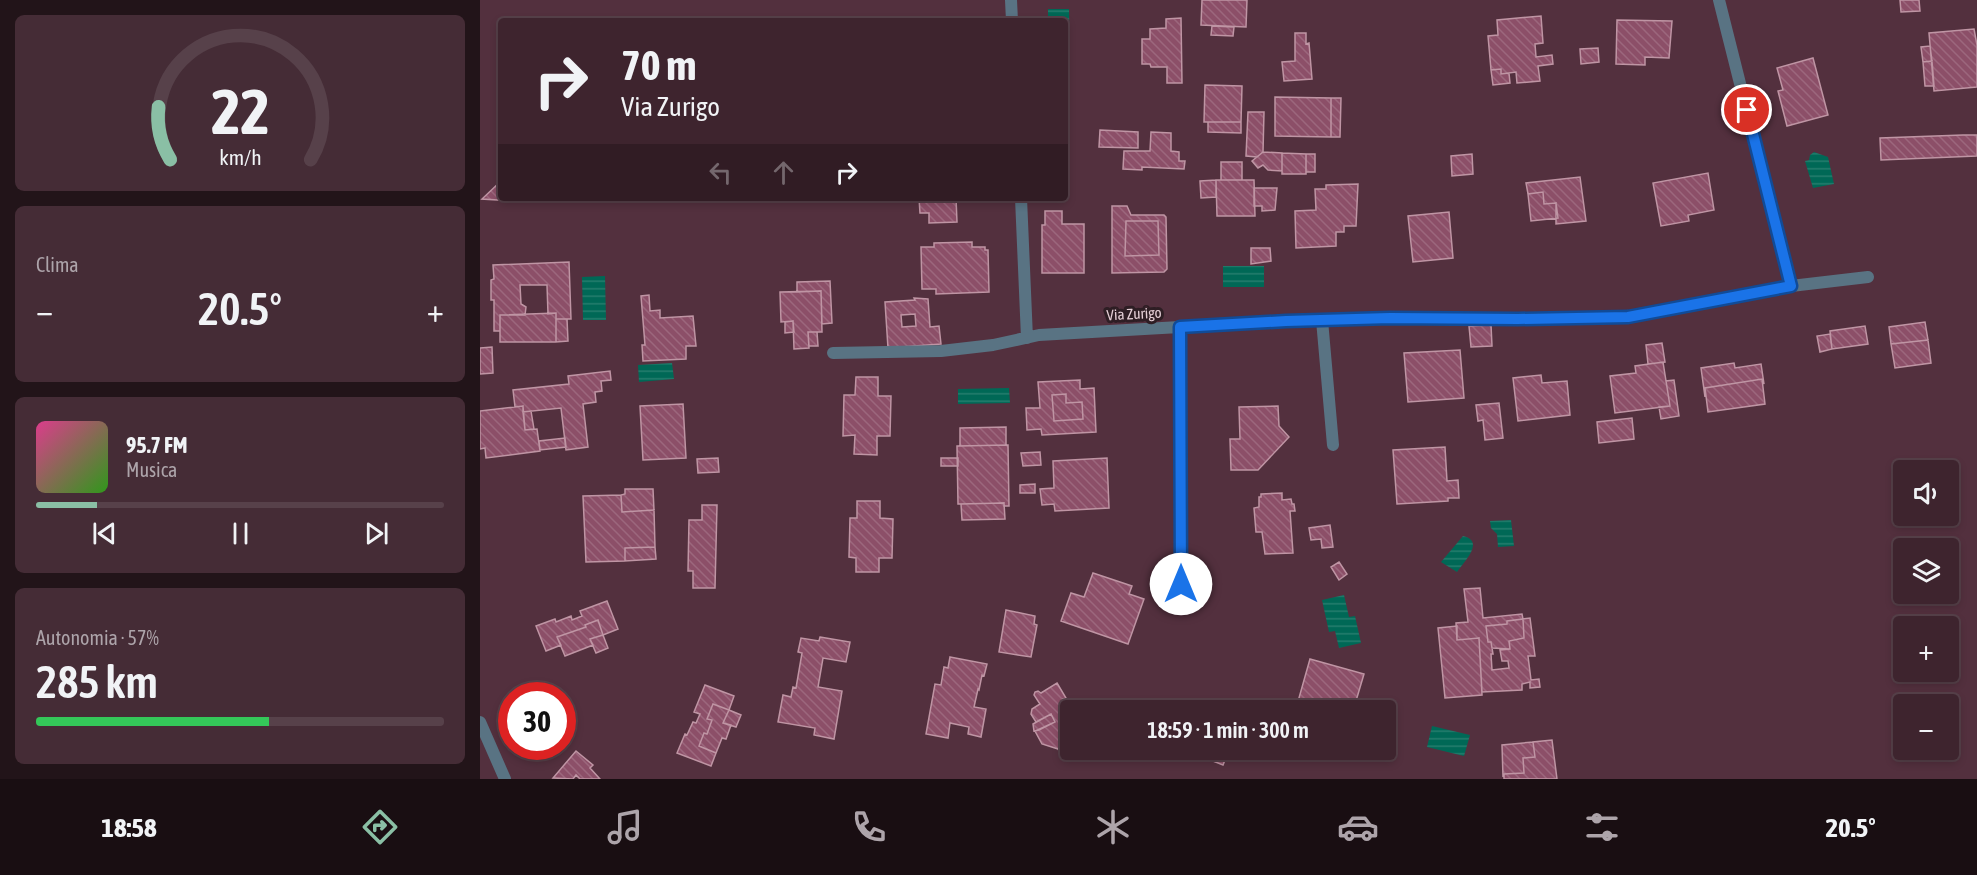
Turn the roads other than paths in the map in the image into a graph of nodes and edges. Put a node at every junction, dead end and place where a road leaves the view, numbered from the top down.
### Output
1 (1011, 0) edge
2 (1719, 0) edge
3 (1012, 18) edge
4 (1021, 201) edge
5 (1868, 277) dead end
6 (1791, 286) junction
7 (1322, 320) junction
8 (1180, 327) junction
9 (1027, 338) junction
10 (833, 353) dead end
11 (1333, 446) dead end
12 (1181, 584) dead end
13 (480, 722) edge
14 (505, 779) edge

1 - 3 street
2 - 6 street
4 - 9 street
5 - 6 street, Via Zurigo
6 - 7 street, Via Zurigo
7 - 8 street, Via Zurigo
7 - 11 street
8 - 9 street, Via Zurigo
8 - 12 street
9 - 10 street, Via Zurigo
13 - 14 street

